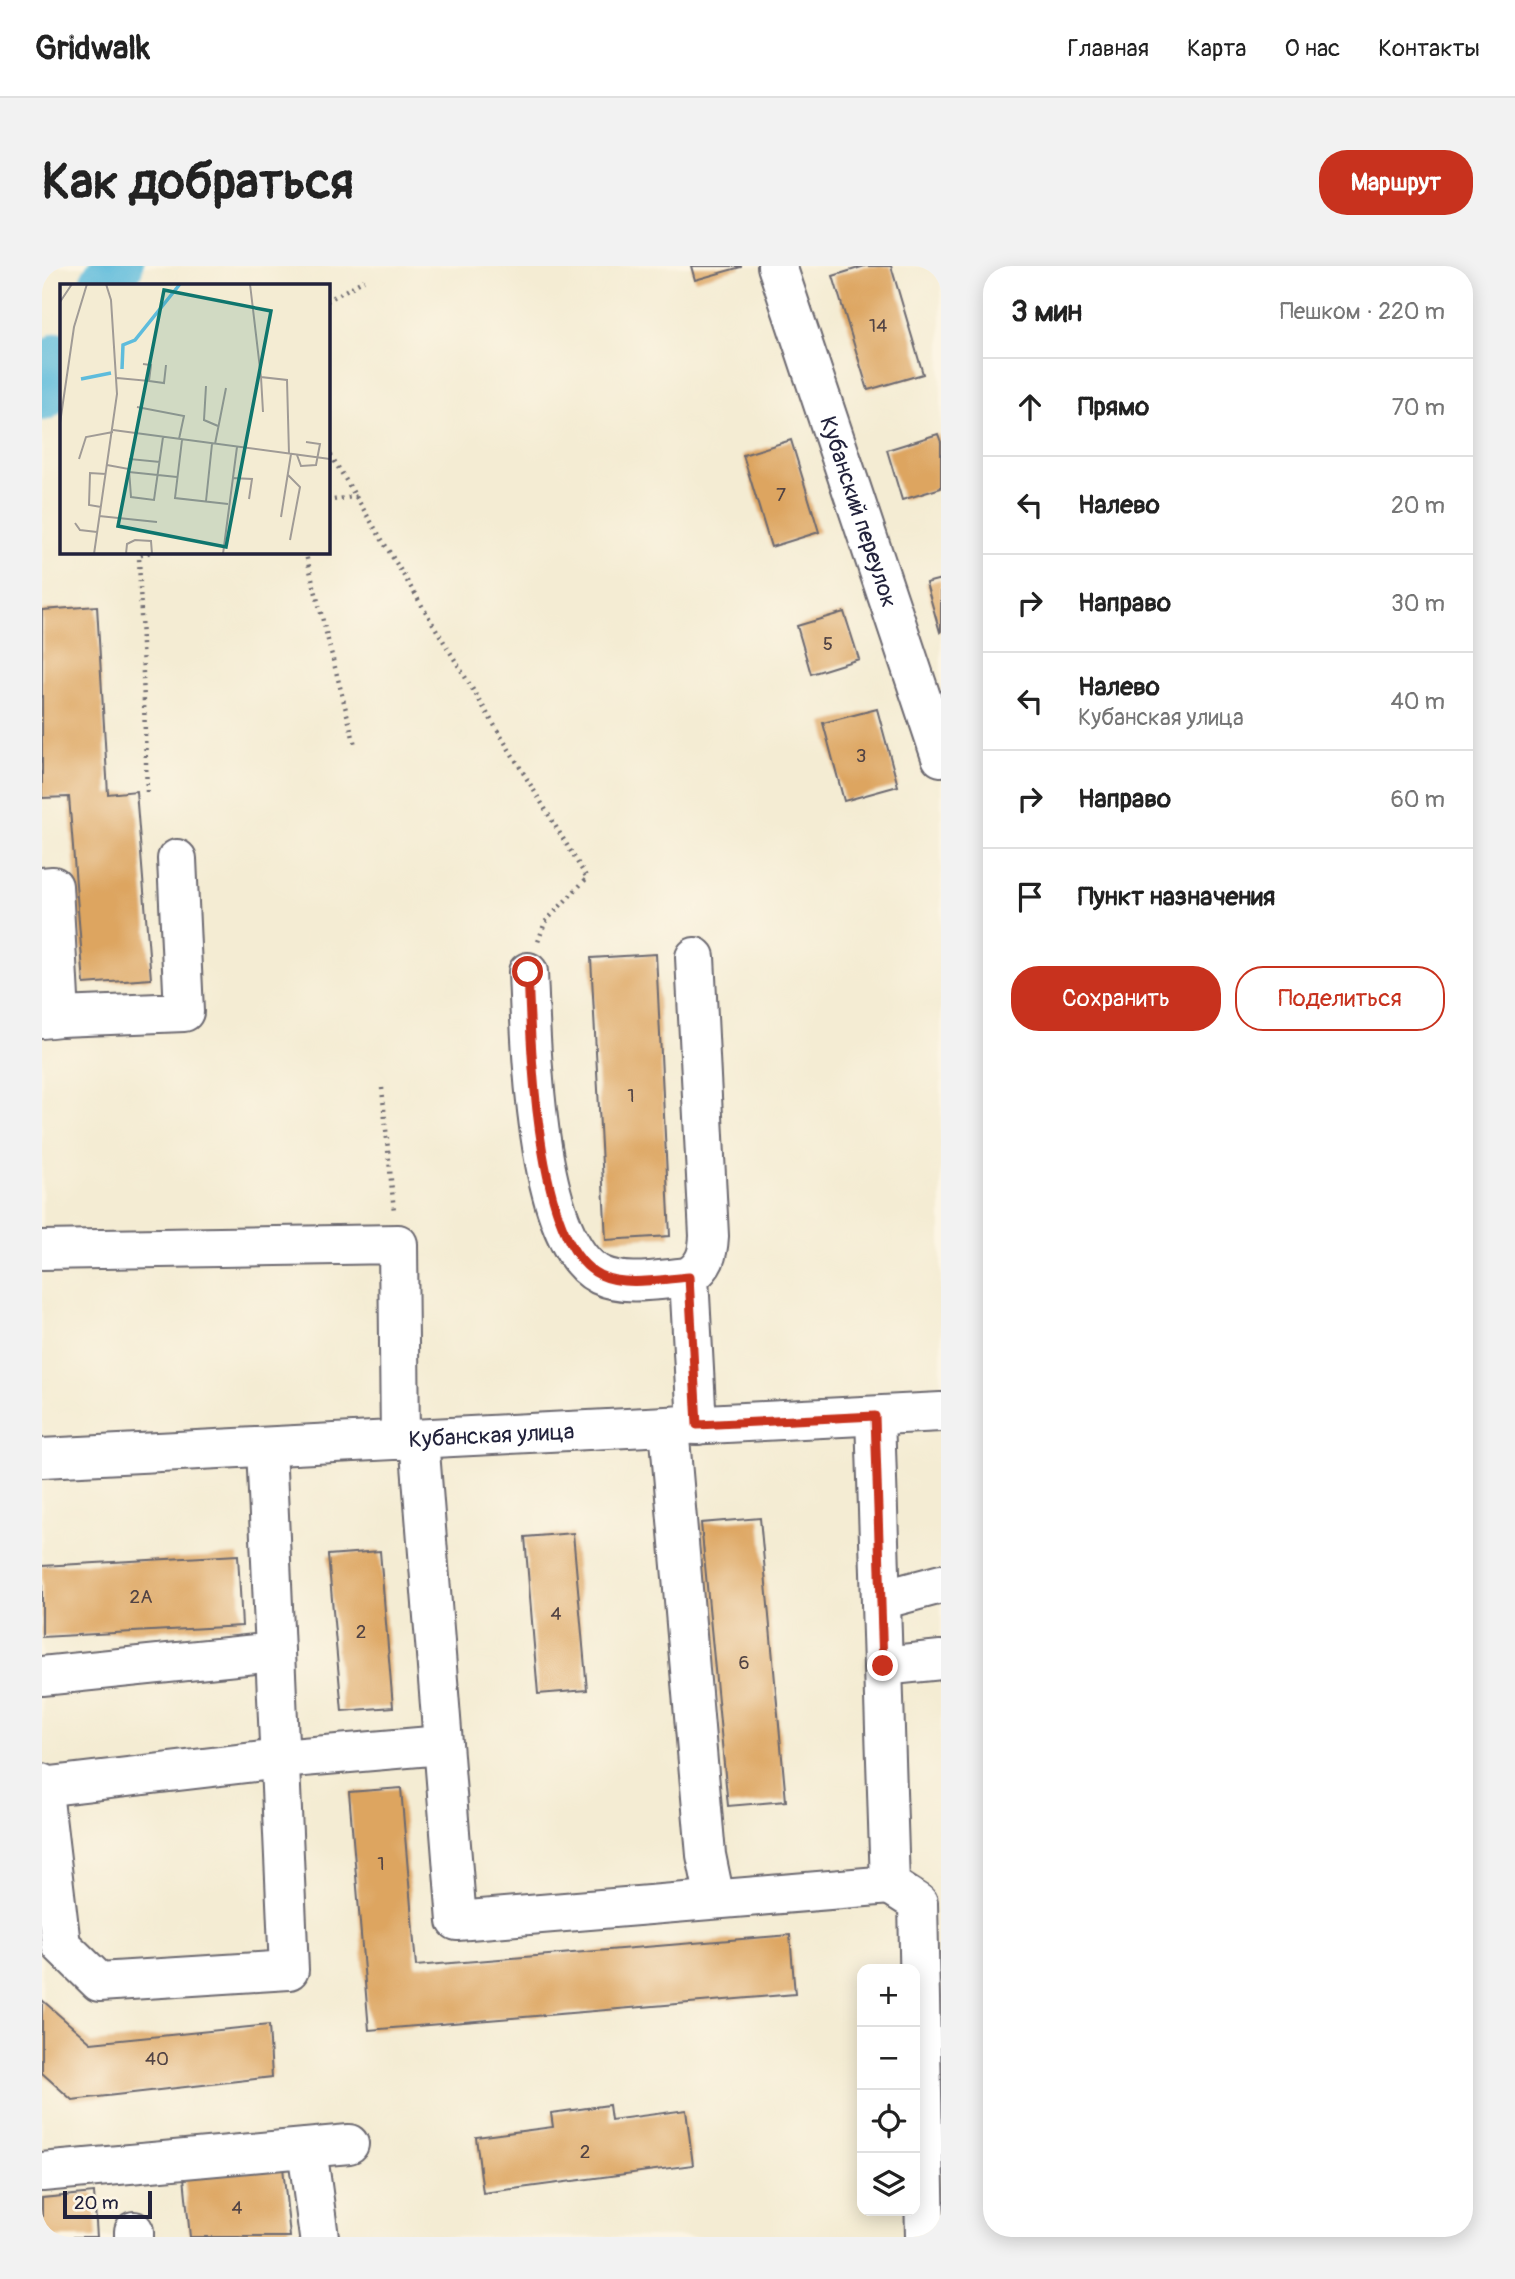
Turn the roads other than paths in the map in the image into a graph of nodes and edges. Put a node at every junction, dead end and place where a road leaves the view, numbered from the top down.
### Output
1 (777, 266) edge
2 (941, 757) edge
3 (177, 859) dead end
4 (42, 887) edge
5 (695, 957) dead end
6 (528, 972) road end
7 (51, 1018) edge
8 (42, 1250) edge
9 (689, 1277) junction
10 (941, 1412) edge
11 (875, 1416) junction
12 (683, 1426) junction
13 (410, 1440) junction
14 (267, 1447) junction
15 (42, 1458) edge
16 (941, 1584) edge
17 (881, 1600) junction
18 (275, 1652) junction
19 (941, 1660) edge
20 (883, 1666) junction
21 (42, 1676) edge
22 (442, 1745) junction
23 (280, 1759) junction
24 (42, 1785) edge
25 (890, 1885) junction
26 (715, 1899) junction
27 (349, 2144) dead end
28 (307, 2148) junction
29 (42, 2172) edge
30 (319, 2237) edge
31 (925, 2237) edge

1 - 2 street, Кубанский переулок
3 - 7 street
4 - 7 street
5 - 9 street
6 - 9 street
8 - 13 street
9 - 12 street
10 - 11 street, Кубанская улица
11 - 12 street, Кубанская улица
11 - 17 street
12 - 13 street, Кубанская улица
12 - 26 street
13 - 14 street, Кубанская улица
13 - 22 street
14 - 15 street, Кубанская улица
14 - 18 street
16 - 17 street
17 - 20 street
18 - 21 street
18 - 23 street
19 - 20 street
20 - 25 street
22 - 23 street
22 - 26 street
23 - 24 street
23 - 24 street
25 - 26 street
25 - 31 street
27 - 28 street
28 - 29 street
28 - 30 street

